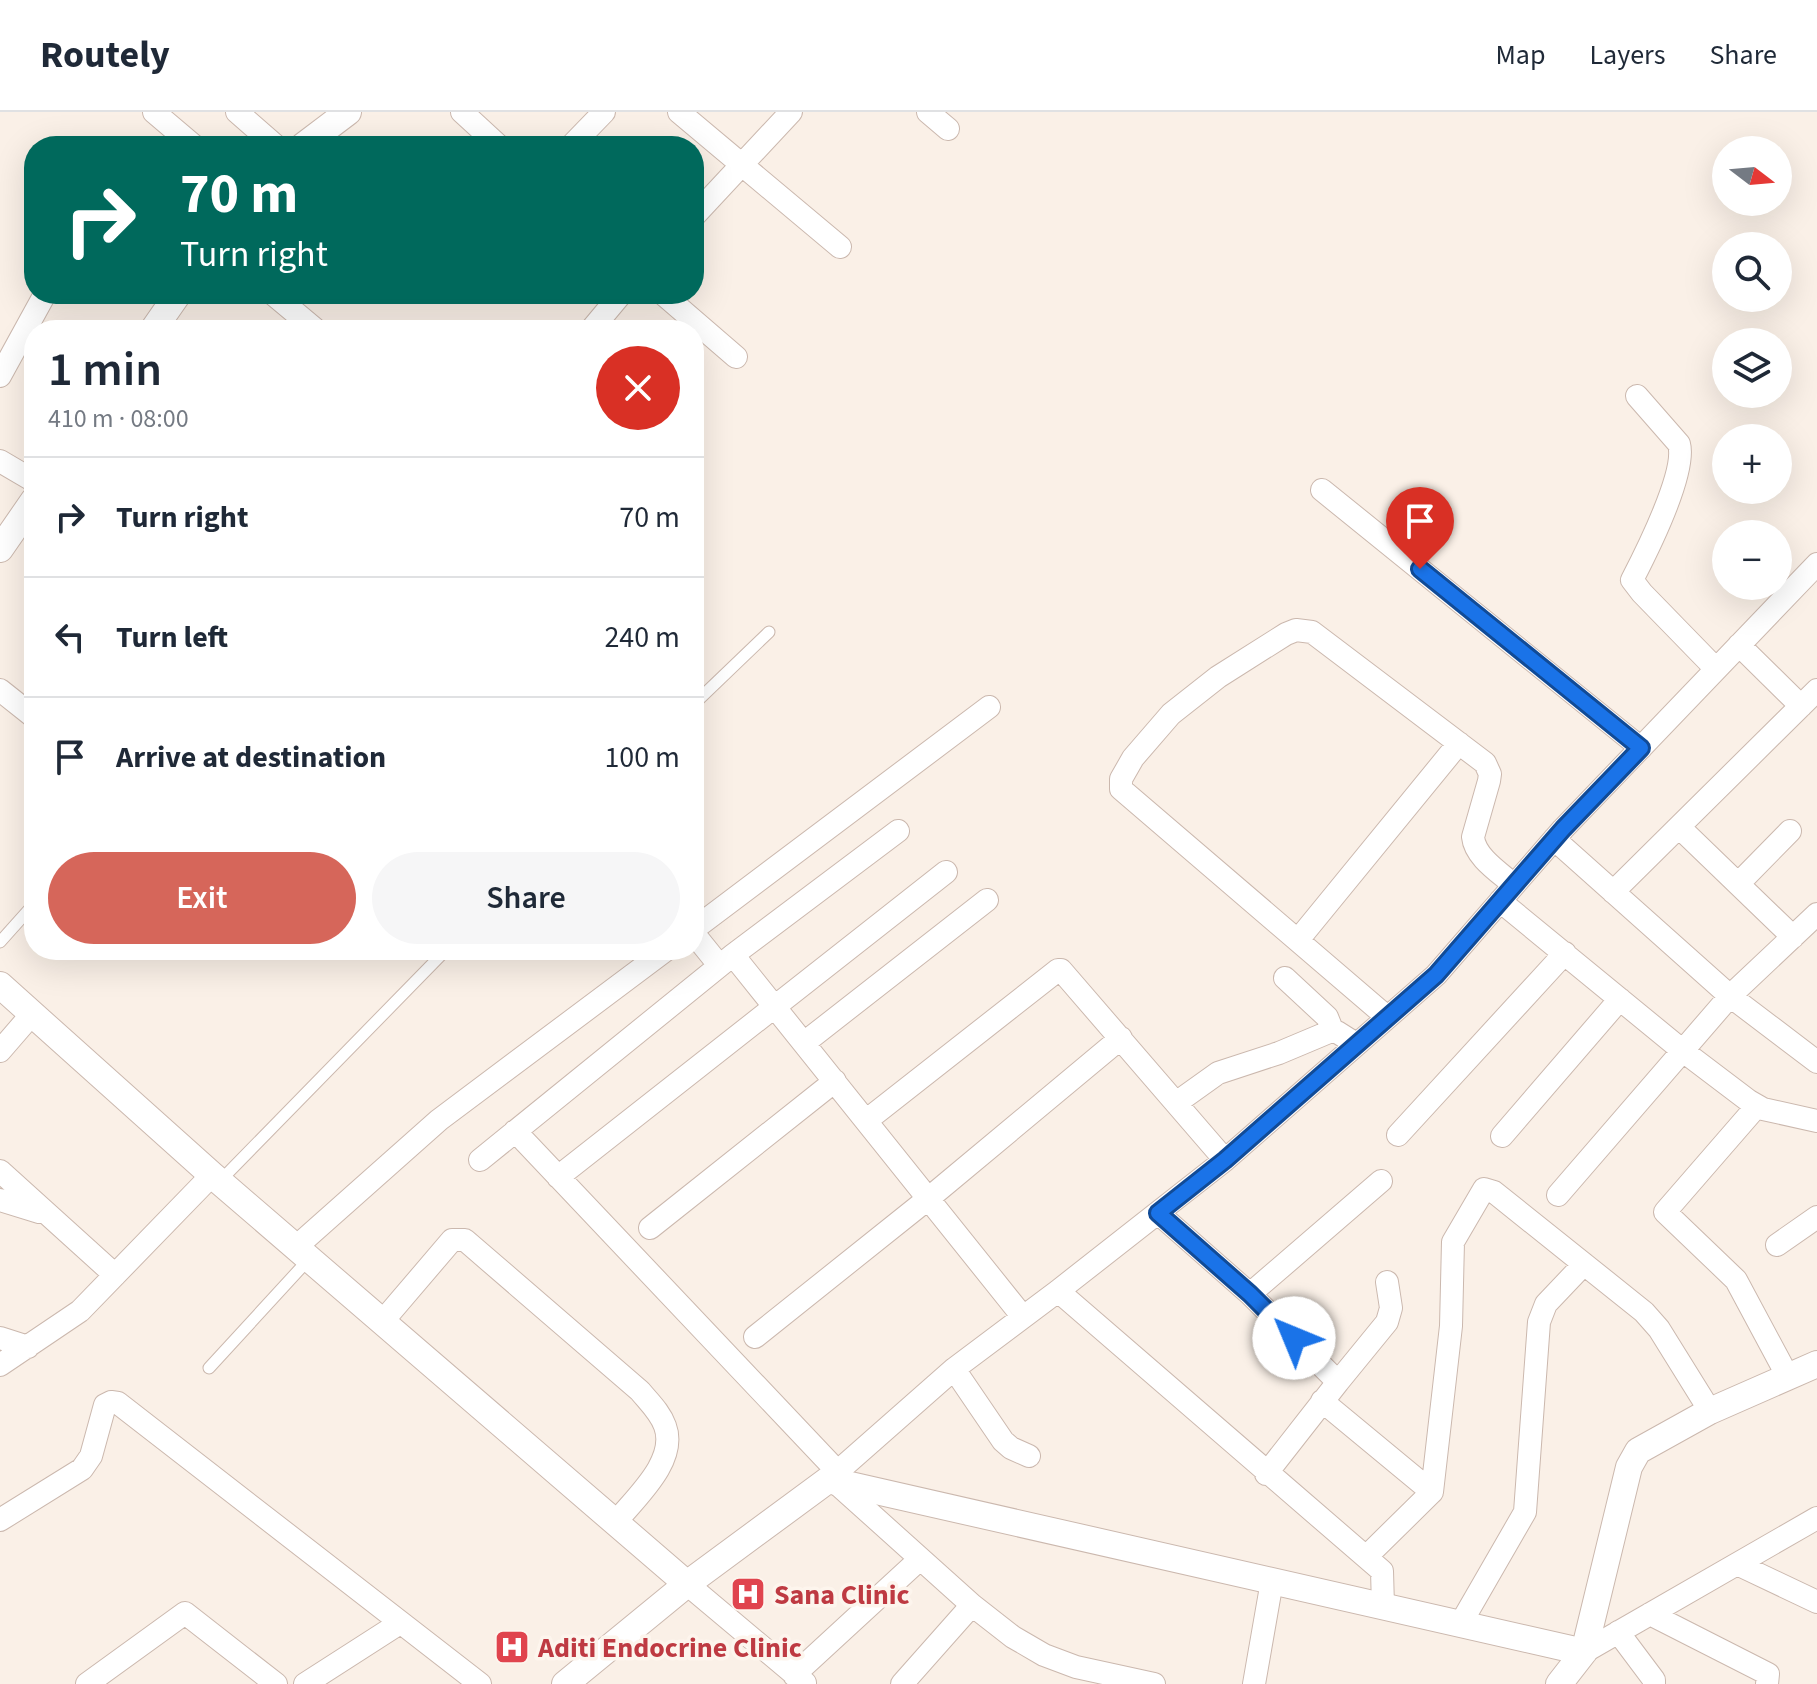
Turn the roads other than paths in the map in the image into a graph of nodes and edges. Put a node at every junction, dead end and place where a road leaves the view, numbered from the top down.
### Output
1 (154, 112) edge
2 (237, 112) edge
3 (348, 112) edge
4 (462, 112) edge
5 (604, 112) edge
6 (679, 112) edge
7 (791, 112) edge
8 (928, 112) edge
9 (948, 129) dead end
10 (182, 136) edge
11 (265, 136) edge
12 (316, 136) edge
13 (488, 136) edge
14 (581, 136) edge
15 (741, 166) junction
16 (704, 205) edge
17 (840, 247) dead end
18 (285, 304) edge
19 (613, 304) edge
20 (675, 304) edge
21 (304, 320) edge
22 (599, 320) edge
23 (693, 320) edge
24 (704, 329) edge
25 (24, 332) edge
26 (736, 357) dead end
27 (0, 376) edge
28 (1637, 396) dead end
29 (0, 461) edge
30 (24, 475) edge
31 (1322, 490) dead end
32 (24, 514) edge
33 (0, 549) edge
34 (1817, 564) edge
35 (769, 632) dead end
36 (1739, 645) junction
37 (1716, 669) junction
38 (0, 690) edge
39 (704, 694) edge
40 (1809, 698) edge
41 (24, 704) edge
42 (989, 707) dead end
43 (1459, 743) junction
44 (1641, 748) junction
45 (1679, 827) junction
46 (898, 831) dead end
47 (1790, 831) dead end
48 (1554, 839) junction
49 (946, 872) dead end
50 (1738, 884) junction
51 (1613, 892) junction
52 (1507, 893) junction
53 (987, 900) dead end
54 (1817, 914) edge
55 (24, 915) edge
56 (704, 923) edge
57 (1793, 937) junction
58 (704, 940) edge
59 (1298, 940) junction
60 (0, 942) edge
61 (1565, 953) junction
62 (436, 960) edge
63 (653, 960) edge
64 (726, 960) junction
65 (1285, 978) dead end
66 (0, 985) edge
67 (1730, 996) junction
68 (1620, 999) junction
69 (774, 1006) junction
70 (32, 1014) junction
71 (1387, 1017) junction
72 (1333, 1032) junction
73 (1121, 1038) junction
74 (804, 1043) junction
75 (1356, 1044) junction
76 (0, 1051) edge
77 (1683, 1051) junction
78 (1817, 1062) edge
79 (835, 1081) junction
80 (1176, 1103) junction
81 (1757, 1106) junction
82 (867, 1120) junction
83 (1817, 1121) edge
84 (515, 1131) junction
85 (1398, 1135) dead end
86 (1502, 1136) dead end
87 (480, 1160) dead end
88 (1225, 1160) junction
89 (0, 1171) edge
90 (558, 1177) junction
91 (216, 1178) junction
92 (1381, 1181) dead end
93 (1558, 1195) dead end
94 (929, 1198) junction
95 (0, 1200) edge
96 (1158, 1213) junction
97 (48, 1214) junction
98 (1817, 1217) edge
99 (650, 1228) dead end
100 (1777, 1245) dead end
101 (303, 1253) junction
102 (1584, 1264) junction
103 (115, 1275) junction
104 (1387, 1282) dead end
105 (1058, 1291) junction
106 (1250, 1294) junction
107 (1023, 1317) junction
108 (382, 1322) junction
109 (755, 1337) dead end
110 (0, 1338) edge
111 (28, 1347) junction
112 (1817, 1364) edge
113 (0, 1365) edge
114 (209, 1368) dead end
115 (954, 1369) junction
116 (1788, 1377) junction
117 (1338, 1382) junction
118 (1322, 1401) junction
119 (1710, 1411) junction
120 (1029, 1456) dead end
121 (1266, 1474) junction
122 (833, 1477) junction
123 (1432, 1492) junction
124 (1817, 1518) edge
125 (0, 1520) edge
126 (615, 1523) junction
127 (1366, 1557) junction
128 (920, 1559) junction
129 (1737, 1564) junction
130 (1272, 1581) junction
131 (687, 1584) junction
132 (1817, 1602) edge
133 (972, 1605) junction
134 (1383, 1606) junction
135 (1650, 1614) junction
136 (400, 1623) junction
137 (1461, 1623) junction
138 (1618, 1632) junction
139 (1584, 1652) junction
140 (800, 1679) edge
141 (1098, 1679) edge
142 (1774, 1681) edge
143 (87, 1684) edge
144 (276, 1684) edge
145 (305, 1684) edge
146 (480, 1684) edge
147 (565, 1684) edge
148 (902, 1684) edge
149 (1154, 1684) edge
150 (1254, 1684) edge
151 (1559, 1684) edge
152 (1654, 1684) edge

1 - 10 street
2 - 11 street
3 - 12 street
4 - 13 street
5 - 14 street
6 - 15 street
7 - 15 street
8 - 9 street
15 - 16 street
15 - 17 street
18 - 21 street
19 - 22 street
20 - 23 street
24 - 26 street
25 - 27 street
28 - 37 street
29 - 30 street
31 - 44 street
32 - 33 street
34 - 36 street
35 - 39 lane
36 - 37 street
36 - 40 street
37 - 44 street
38 - 41 street
40 - 45 street
42 - 56 street
43 - 52 street
43 - 59 street
43 - 59 street
44 - 48 street
45 - 50 street
45 - 51 street
46 - 64 street
47 - 50 street
48 - 51 street
48 - 52 street
49 - 69 street
50 - 57 street
51 - 67 street
52 - 61 street
52 - 71 street
53 - 74 street
54 - 57 street
55 - 60 lane
57 - 67 street
58 - 64 street
59 - 71 street
61 - 68 street
61 - 85 street
62 - 91 lane
63 - 101 street
64 - 69 street
64 - 84 street
65 - 72 street
66 - 70 street
67 - 77 street
67 - 78 street
68 - 77 street
68 - 86 street
69 - 74 street
69 - 90 street
70 - 76 street
70 - 91 street
71 - 75 street
72 - 75 street
72 - 80 street
73 - 80 street
73 - 82 street
73 - 94 street
74 - 79 street
75 - 88 street
77 - 81 street
77 - 93 street
79 - 82 street
79 - 99 street
80 - 88 street
81 - 83 street
81 - 116 street
82 - 94 street
84 - 87 street
84 - 90 street
88 - 96 street
89 - 97 street
90 - 122 street
91 - 101 street
91 - 103 street
92 - 106 street
94 - 107 street
94 - 109 street
95 - 97 street
96 - 105 street
96 - 106 street
97 - 103 street
98 - 100 street
101 - 108 street
101 - 114 lane
102 - 119 street
102 - 123 street
102 - 137 street
103 - 111 street
104 - 117 street
105 - 107 street
105 - 121 street
106 - 117 street
107 - 115 street
108 - 126 street
108 - 126 street
110 - 111 street
111 - 113 street
112 - 116 street
115 - 120 street
115 - 122 street
116 - 119 street
117 - 118 street
118 - 121 street
118 - 123 street
119 - 139 street
121 - 127 street
122 - 128 street
122 - 130 street
122 - 131 street
123 - 127 street
124 - 129 street
125 - 136 street
126 - 131 street
127 - 134 street
128 - 133 street
128 - 140 street
129 - 132 street
129 - 135 street
130 - 134 street
130 - 150 street
131 - 140 street
131 - 147 street
133 - 141 street
133 - 148 street
134 - 137 street
135 - 138 street
135 - 142 street
136 - 145 street
136 - 146 street
137 - 139 street
138 - 139 street
138 - 152 street
139 - 151 street
141 - 149 street
143 - 144 street

